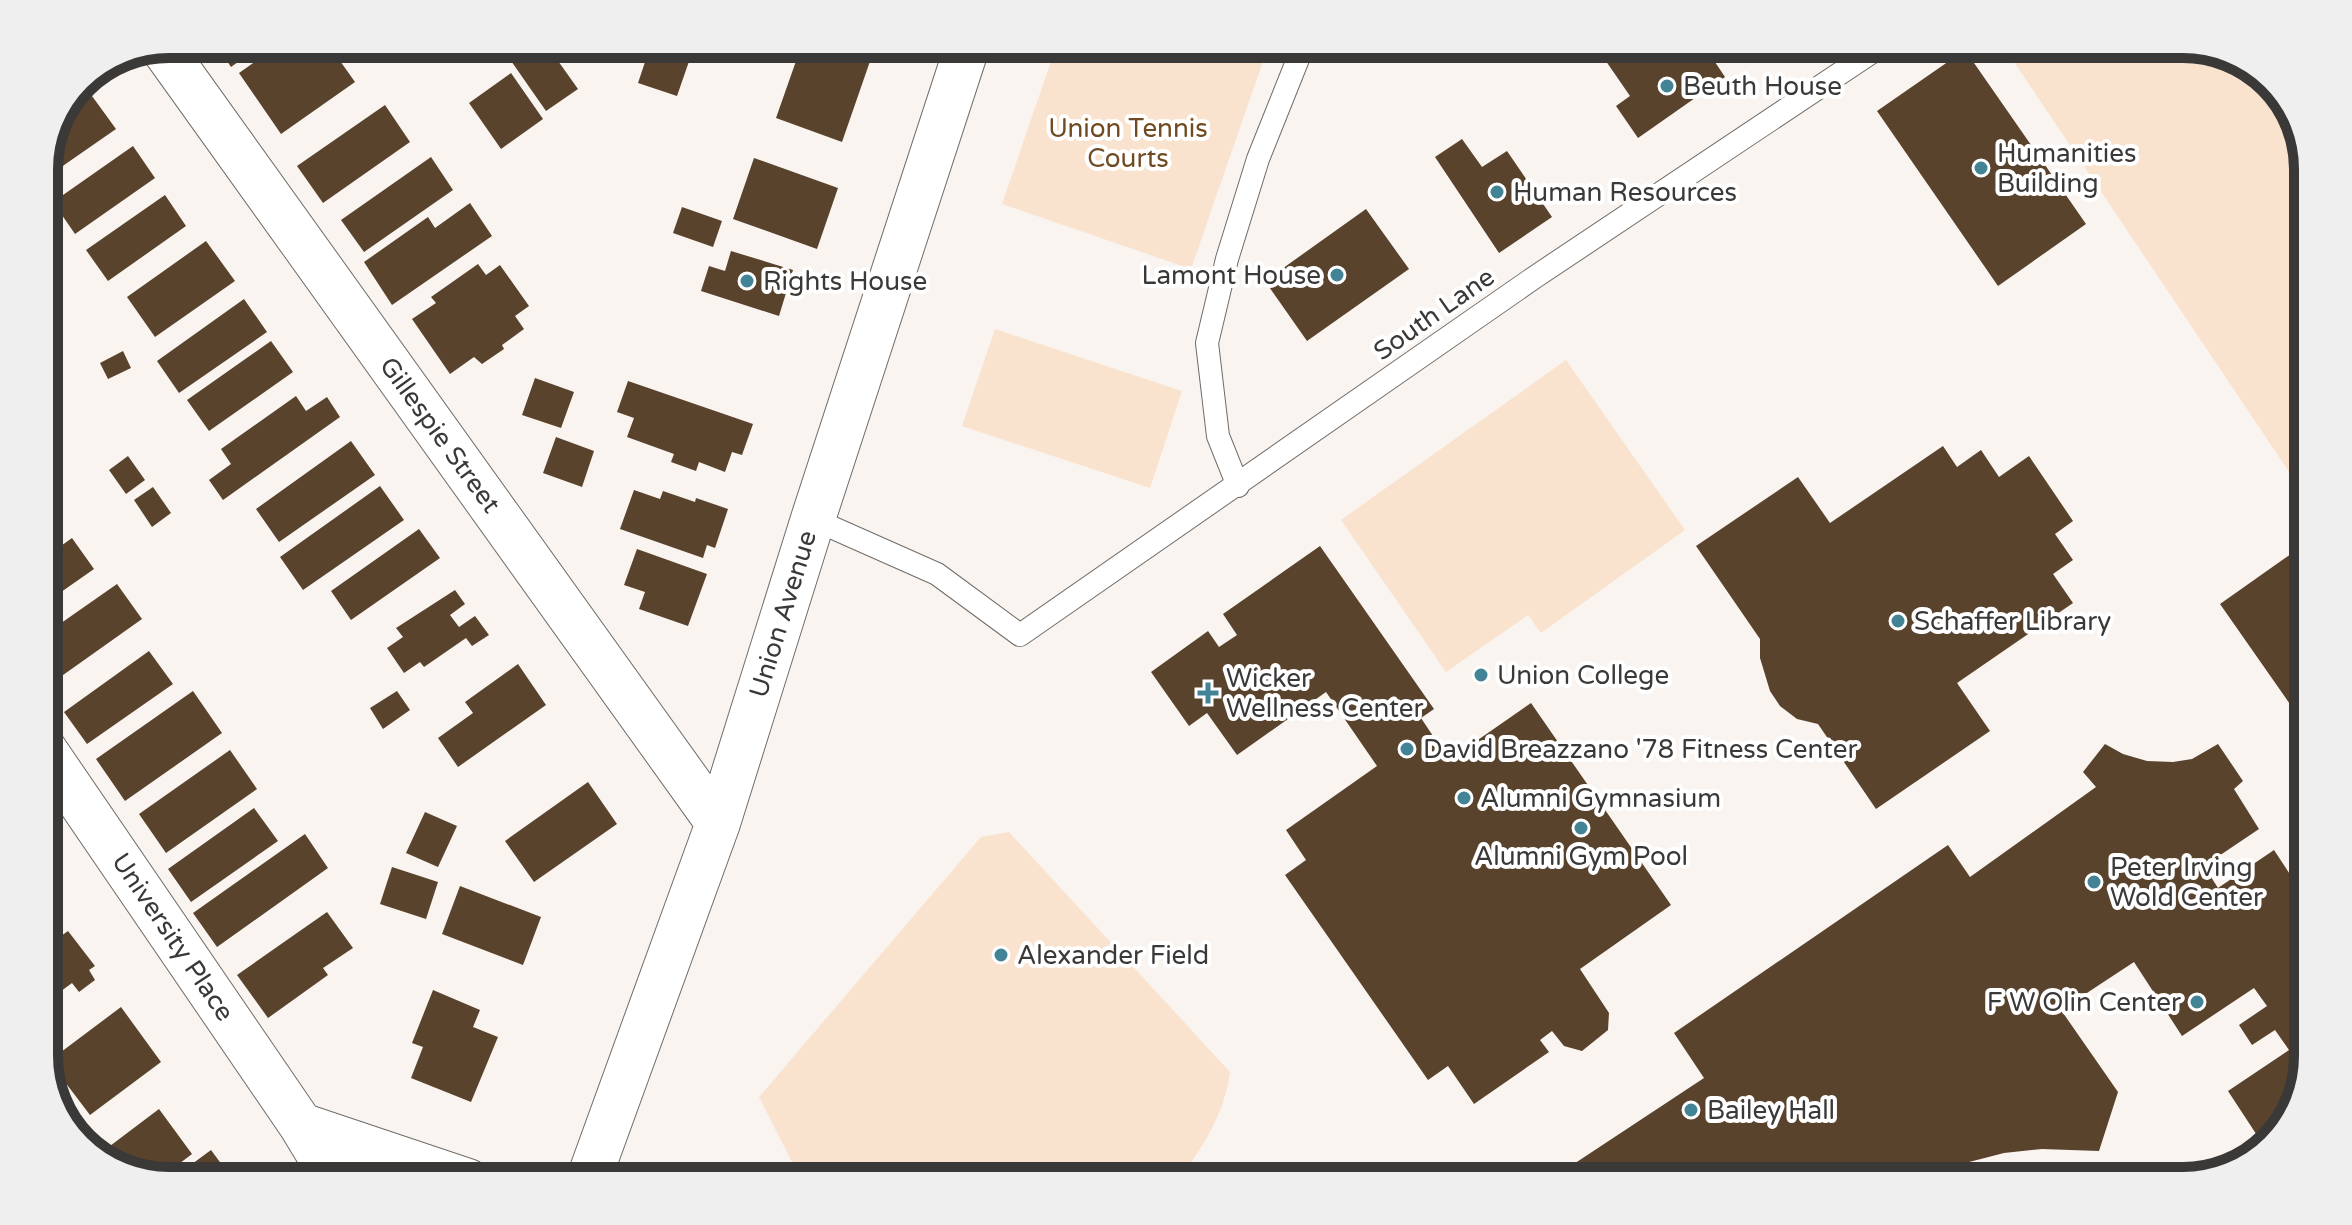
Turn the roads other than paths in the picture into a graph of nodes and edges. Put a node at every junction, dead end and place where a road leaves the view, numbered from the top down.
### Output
1 (170, 58) edge
2 (963, 58) edge
3 (1298, 58) edge
4 (1863, 58) edge
5 (1238, 486) junction
6 (813, 519) junction
7 (58, 769) edge
8 (718, 823) junction
9 (301, 1125) junction
10 (326, 1167) edge
11 (426, 1167) edge
12 (593, 1167) edge

1 - 8 street, Gillespie Street
2 - 6 street, Union Avenue
3 - 5 lane
4 - 5 lane, South Lane
5 - 6 lane, South Lane
6 - 8 street, Union Avenue
7 - 9 street, University Place
8 - 12 street, Union Avenue
9 - 10 street, University Place
9 - 11 street

